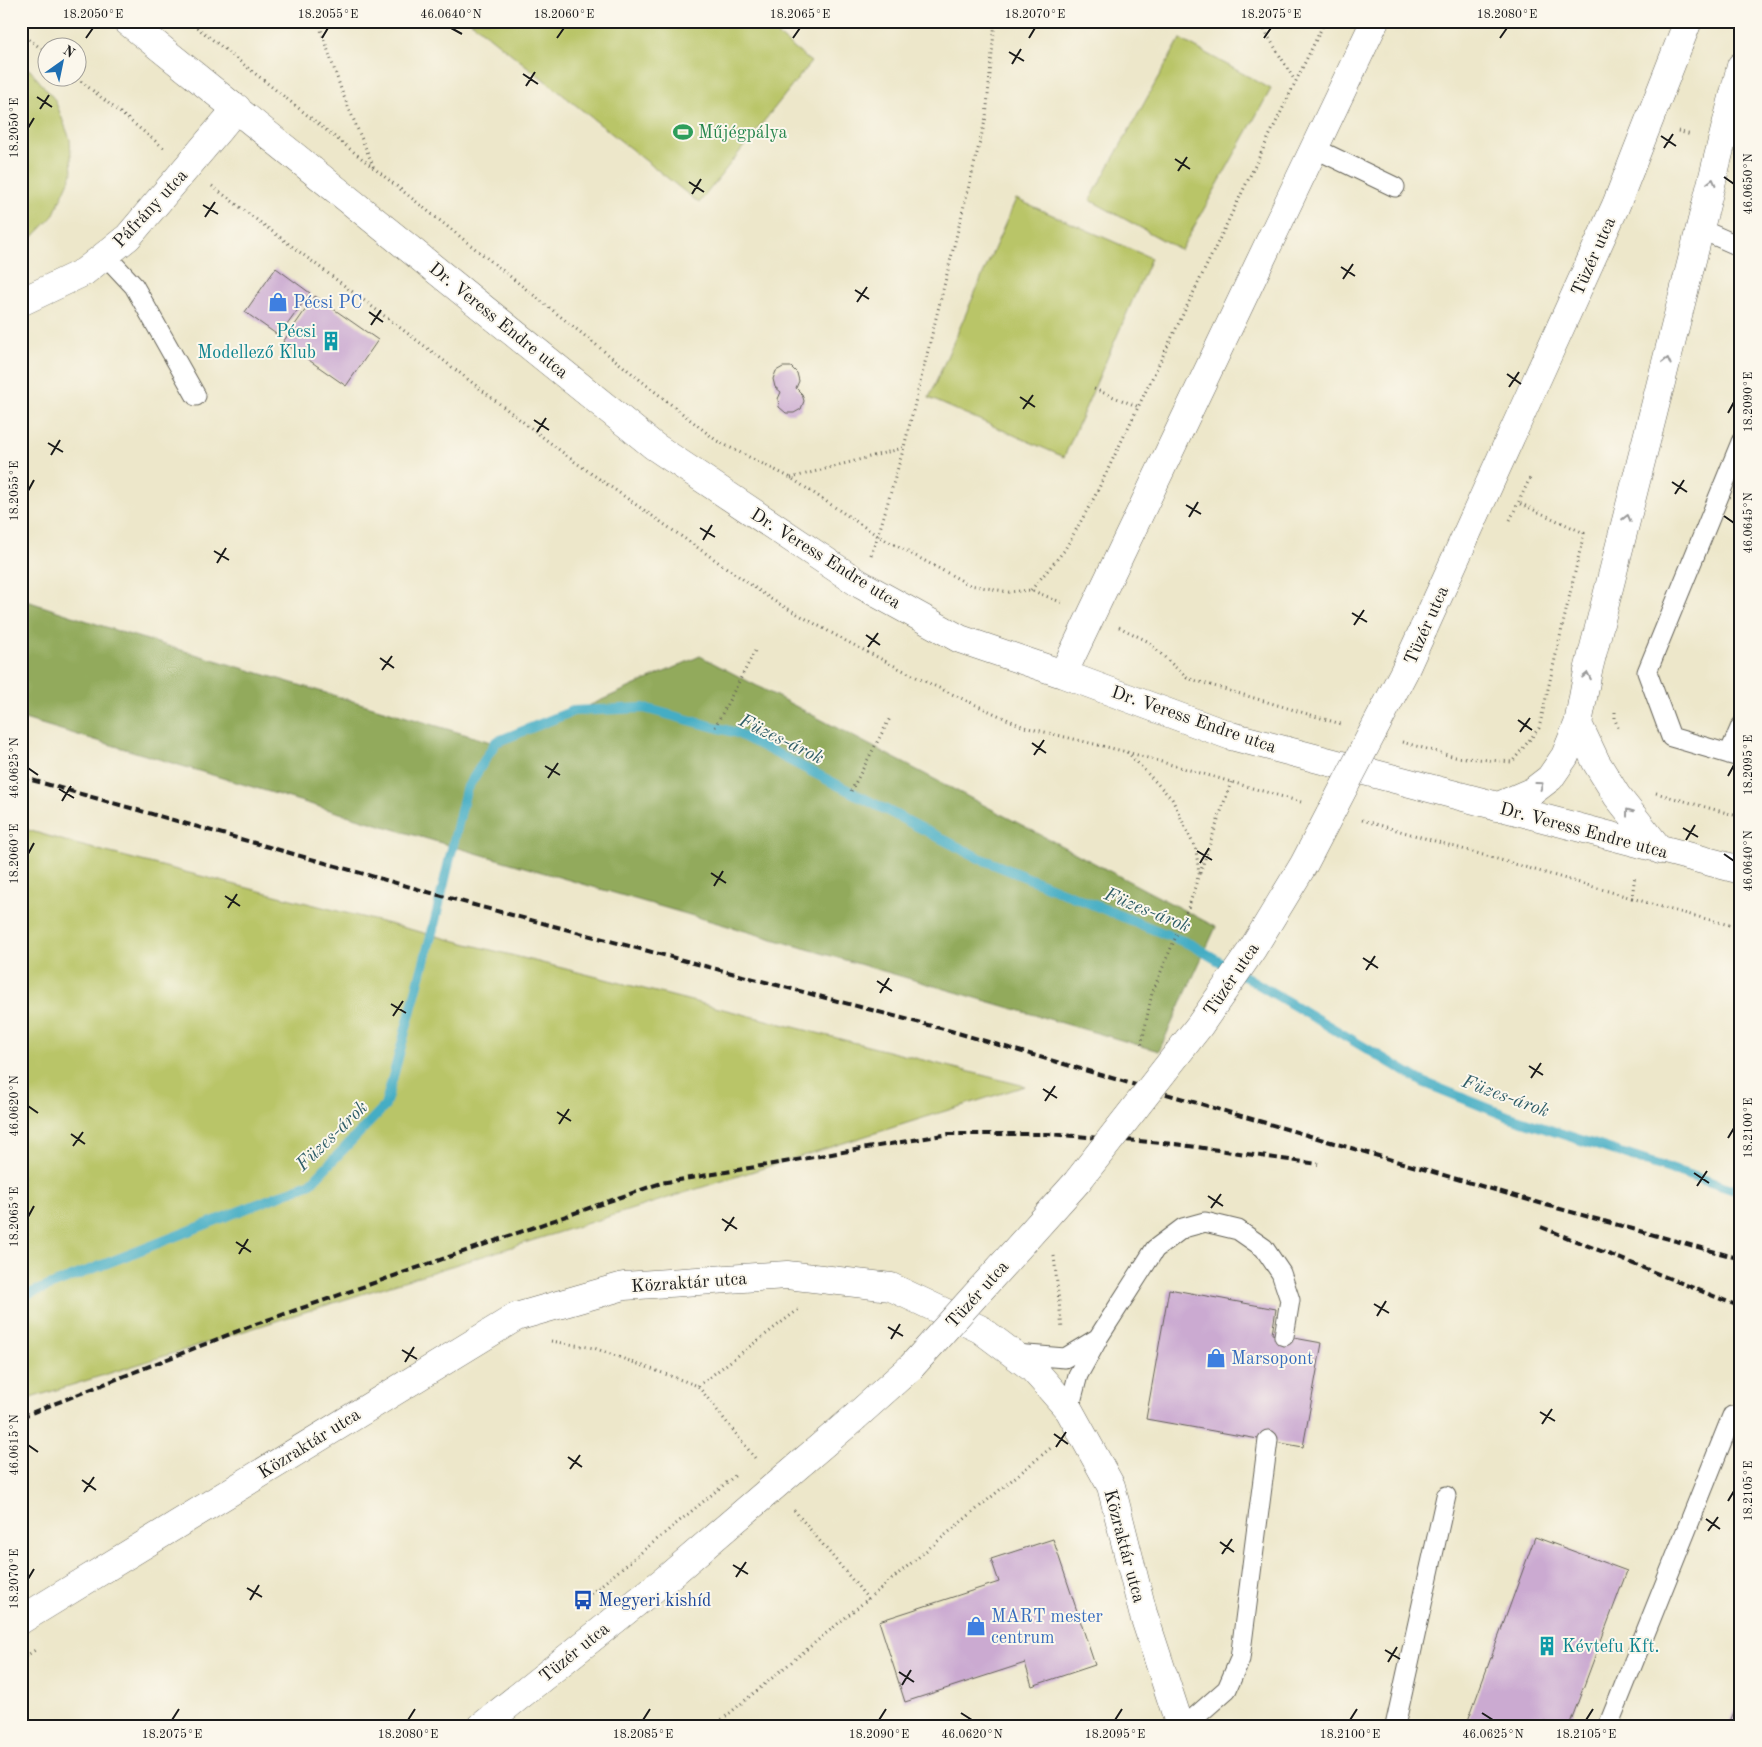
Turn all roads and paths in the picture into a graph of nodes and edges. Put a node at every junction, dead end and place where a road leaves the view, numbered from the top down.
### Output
1 (127, 21) edge
2 (189, 21) edge
3 (318, 21) edge
4 (995, 21) edge
5 (1260, 21) edge
6 (1324, 21) edge
7 (1375, 21) edge
8 (1688, 21) edge
9 (21, 33) edge
10 (38, 46) edge
11 (1296, 82) junction
12 (1739, 83) edge
13 (237, 108) junction
14 (1314, 148) junction
15 (374, 168) junction
16 (1395, 187) dead end
17 (1700, 229) junction
18 (1741, 247) edge
19 (105, 255) junction
20 (21, 302) edge
21 (1094, 389) dead end
22 (196, 396) dead end
23 (1139, 406) junction
24 (1741, 442) edge
25 (904, 447) junction
26 (791, 478) junction
27 (1519, 503) dead end
28 (878, 536) junction
29 (860, 584) junction
30 (1031, 590) junction
31 (1092, 614) junction
32 (755, 651) dead end
33 (1064, 674) junction
34 (890, 718) dead end
35 (1578, 724) junction
36 (1344, 725) dead end
37 (1741, 726) edge
38 (715, 727) dead end
39 (1400, 741) dead end
40 (1127, 752) dead end
41 (1735, 756) edge
42 (1230, 782) dead end
43 (851, 791) dead end
44 (1496, 807) junction
45 (1660, 850) junction
46 (1741, 870) edge
47 (1199, 874) junction
48 (1632, 898) dead end
49 (1741, 928) edge
50 (1152, 993) dead end
51 (804, 1305) dead end
52 (1284, 1336) dead end
53 (1098, 1338) junction
54 (547, 1340) dead end
55 (1014, 1354) junction
56 (698, 1386) junction
57 (1732, 1416) dead end
58 (1073, 1418) junction
59 (1268, 1440) dead end
60 (748, 1465) dead end
61 (740, 1471) dead end
62 (1446, 1496) dead end
63 (790, 1504) dead end
64 (583, 1600) dead end
65 (869, 1600) junction
66 (21, 1620) edge
67 (38, 1649) dead end
68 (21, 1659) edge
69 (21, 1718) edge
70 (27, 1726) edge
71 (482, 1726) edge
72 (714, 1726) edge
73 (1180, 1726) edge
74 (1185, 1726) edge
75 (1395, 1726) edge
76 (1608, 1726) edge

1 - 13 street, Dr. Veress Endre utca
2 - 15 path
3 - 15 path
4 - 25 path
5 - 11 path
6 - 11 path
7 - 14 street
8 - 71 street, Tüzér utca, bridge
9 - 10 path
11 - 23 path
17 -> 12 street
13 - 19 street, Páfrány utca
13 - 29 street, Dr. Veress Endre utca
14 - 16 lane
14 - 31 street
15 - 26 path
17 - 18 lane
35 -> 17 street
19 - 20 street, Páfrány utca
19 - 22 lane
21 - 23 path
23 - 30 path
24 - 41 lane
25 - 26 path
25 - 28 path
26 - 28 path
27 - 39 path
28 - 29 path
28 - 30 path
29 - 33 street, Dr. Veress Endre utca
30 - 31 path
31 - 33 street
31 - 36 path
32 - 38 path
33 - 44 street, Dr. Veress Endre utca
34 - 43 path
44 -> 35 street
45 -> 35 street
37 - 41 lane
40 - 47 path
42 - 47 path
44 - 45 street, Dr. Veress Endre utca
45 - 46 street, Dr. Veress Endre utca
47 - 50 path
48 - 49 path
51 - 56 path
52 - 53 lane
53 - 55 lane
53 - 58 lane
54 - 56 path
55 - 58 street, Közraktár utca
55 - 66 street, Közraktár utca
56 - 60 path
57 - 76 lane
58 - 65 path
58 - 73 street, Közraktár utca
59 - 74 lane
61 - 64 path
62 - 75 lane
63 - 65 path
65 - 72 path
67 - 68 path
69 - 70 path

